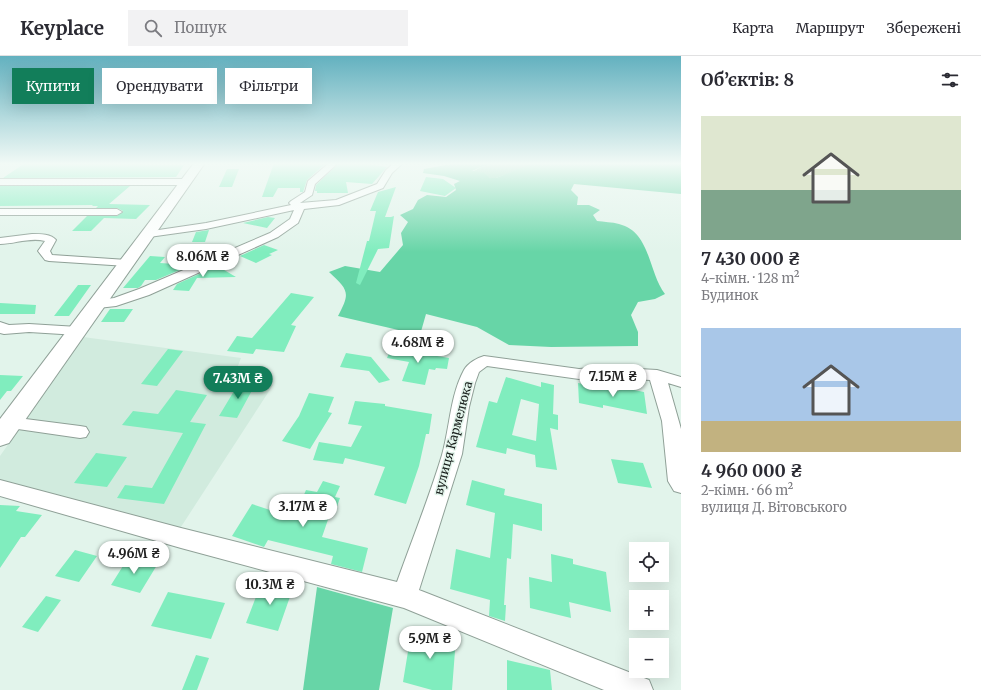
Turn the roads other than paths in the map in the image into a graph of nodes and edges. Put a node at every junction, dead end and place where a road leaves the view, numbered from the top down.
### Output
1 (179, 193) edge
2 (309, 193) edge
3 (362, 193) edge
4 (300, 207) junction
5 (0, 212) edge
6 (117, 212) dead end
7 (149, 234) junction
8 (0, 241) edge
9 (127, 263) junction
10 (98, 304) junction
11 (1, 329) edge
12 (78, 331) junction
13 (657, 375) junction
14 (681, 382) edge
15 (5, 430) edge
16 (80, 432) dead end
17 (681, 486) edge
18 (0, 488) edge
19 (405, 596) junction
20 (639, 690) edge

1 - 7 main road
2 - 4 street
3 - 4 street
4 - 7 street
4 - 10 street
5 - 6 street
7 - 9 main road
8 - 9 street
9 - 10 main road
10 - 12 main road
11 - 12 street
12 - 15 main road
13 - 14 street, вулиця Кармелюка
13 - 17 street
13 - 19 street, вулиця Кармелюка
15 - 16 street
18 - 19 street
19 - 20 street

